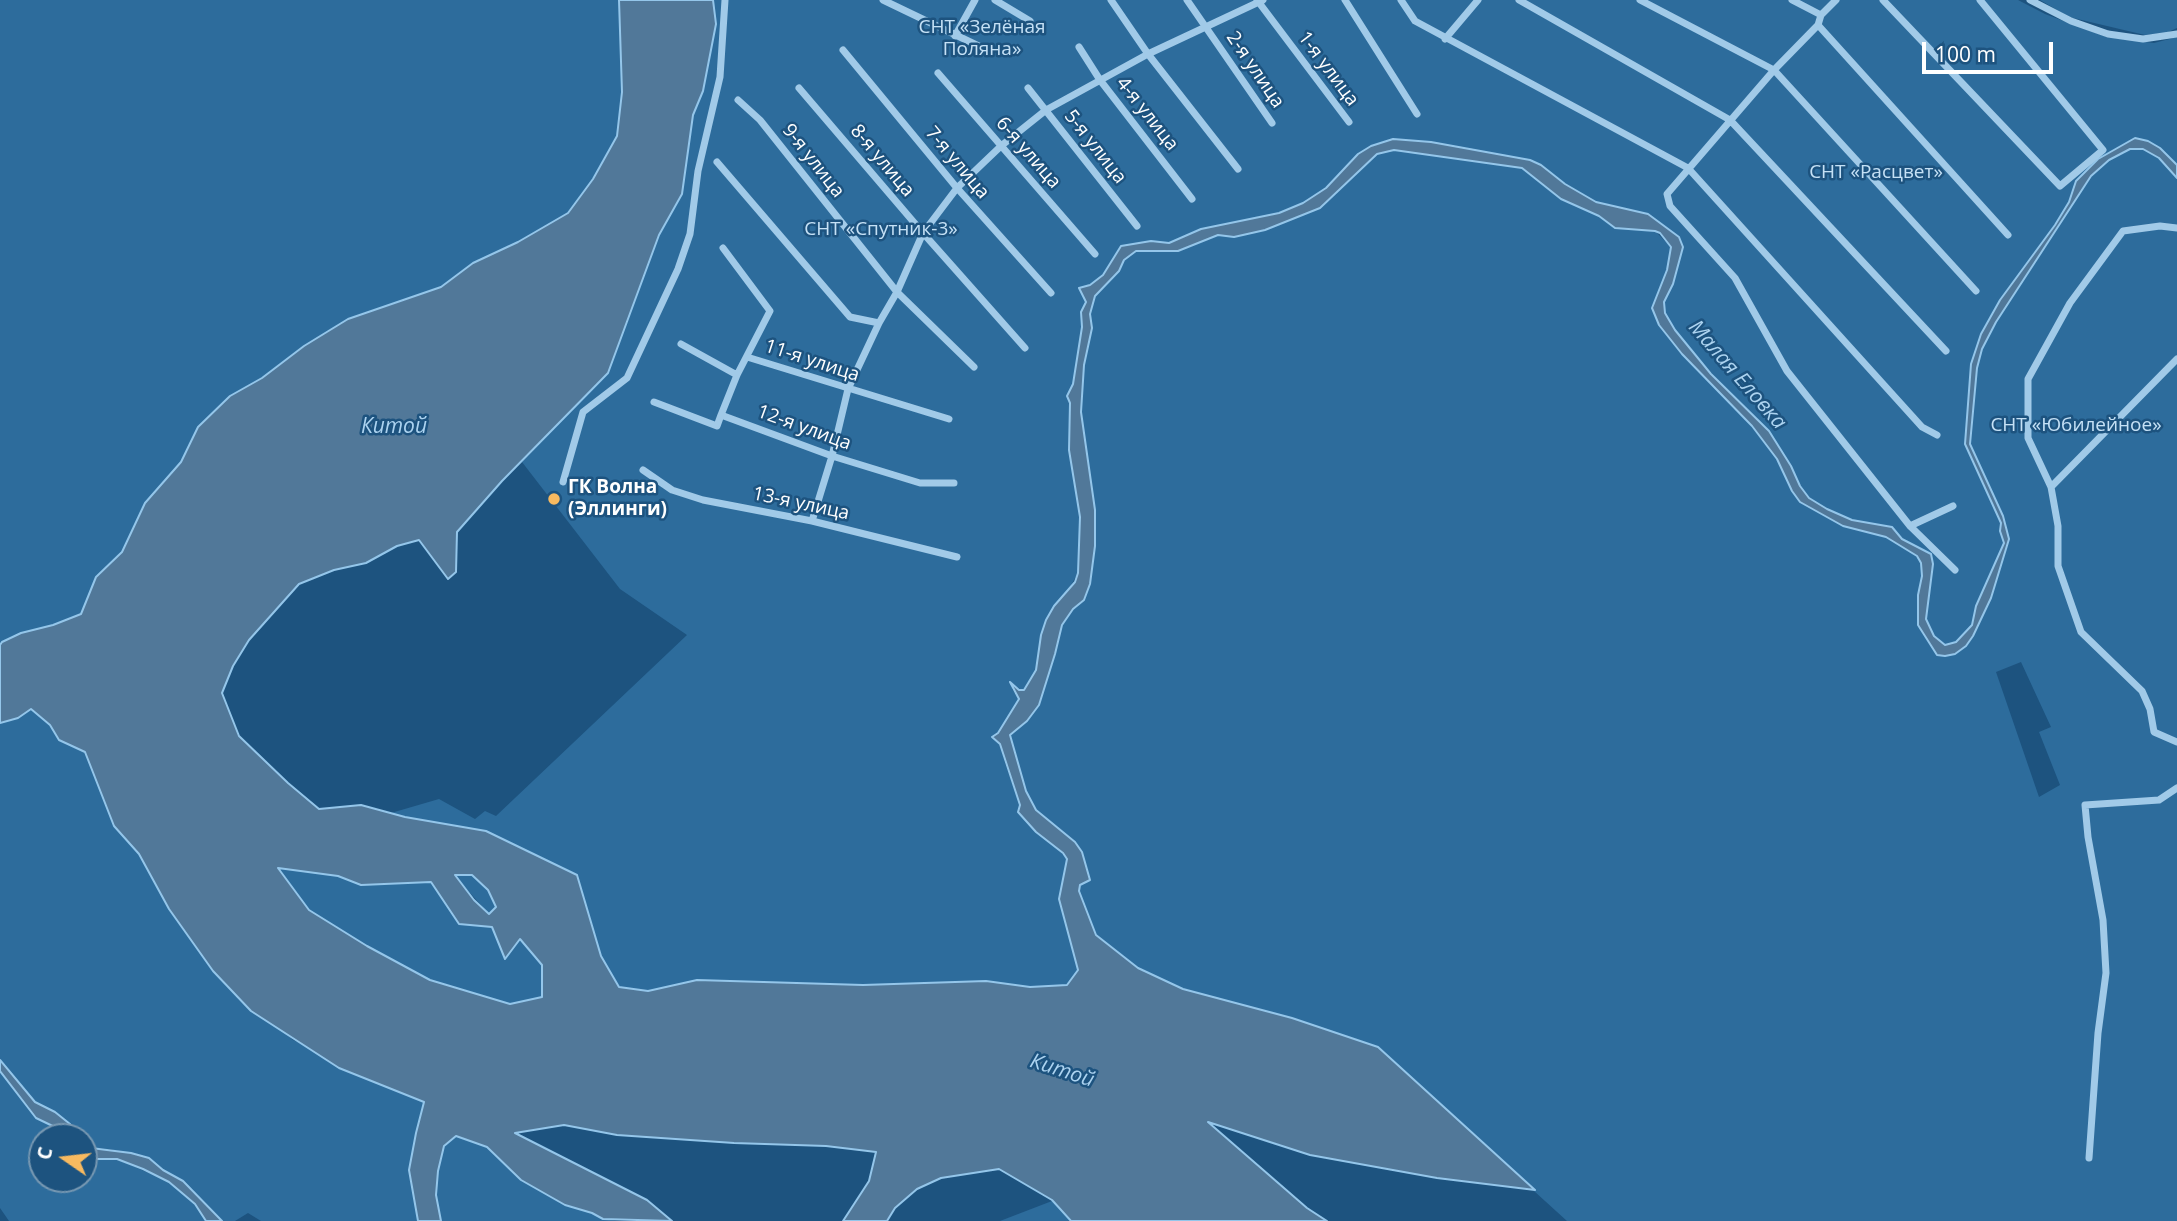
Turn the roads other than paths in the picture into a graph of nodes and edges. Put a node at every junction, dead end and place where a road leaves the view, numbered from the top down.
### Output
1 (725, 0) edge
2 (883, 0) edge
3 (975, 0) edge
4 (995, 0) edge
5 (1111, 0) edge
6 (1187, 0) edge
7 (1345, 0) edge
8 (1401, 0) edge
9 (1478, 0) edge
10 (1518, 0) edge
11 (1640, 0) edge
12 (1791, 0) edge
13 (1836, 0) edge
14 (1883, 0) edge
15 (1980, 0) edge
16 (2030, 0) edge
17 (1260, 1) edge
18 (1821, 15) junction
19 (1030, 21) dead end
20 (1818, 25) junction
21 (1207, 28) junction
22 (2177, 34) edge
23 (955, 36) junction
24 (1445, 39) junction
25 (1079, 47) dead end
26 (843, 50) dead end
27 (987, 50) dead end
28 (1147, 54) junction
29 (1774, 70) junction
30 (938, 73) dead end
31 (1100, 80) junction
32 (799, 88) dead end
33 (1028, 88) dead end
34 (738, 100) dead end
35 (1046, 110) junction
36 (1417, 114) dead end
37 (1730, 120) junction
38 (1272, 122) dead end
39 (1349, 122) dead end
40 (1000, 146) junction
41 (717, 162) dead end
42 (1688, 168) junction
43 (1238, 169) dead end
44 (957, 188) junction
45 (1192, 199) dead end
46 (1137, 226) dead end
47 (2177, 228) edge
48 (923, 233) junction
49 (2008, 235) dead end
50 (723, 248) dead end
51 (1095, 254) dead end
52 (1976, 291) dead end
53 (898, 292) junction
54 (1051, 293) dead end
55 (879, 323) junction
56 (681, 344) dead end
57 (1025, 348) dead end
58 (1946, 351) dead end
59 (747, 357) junction
60 (2177, 359) edge
61 (974, 367) dead end
62 (737, 375) junction
63 (848, 389) junction
64 (654, 402) dead end
65 (721, 415) junction
66 (949, 419) dead end
67 (1937, 435) dead end
68 (832, 456) junction
69 (643, 470) dead end
70 (563, 482) dead end
71 (954, 483) dead end
72 (2051, 487) junction
73 (1953, 506) dead end
74 (812, 521) junction
75 (1910, 526) junction
76 (957, 557) dead end
77 (1955, 570) dead end
78 (2177, 742) edge
79 (2177, 788) edge
80 (2089, 1158) dead end

1 - 70 street
2 - 23 street
3 - 23 street
4 - 19 street
5 - 28 street
6 - 21 street, 2-я улица
7 - 36 street
8 - 24 street
9 - 24 street
10 - 37 street
11 - 29 street
12 - 18 street
13 - 18 street
14 - 15 street
16 - 22 street
17 - 21 street
17 - 39 street, 1-я улица
18 - 20 street
20 - 29 street
20 - 49 street
21 - 28 street
21 - 38 street, 2-я улица
23 - 27 street
24 - 42 street
25 - 31 street, 4-я улица
26 - 44 street, 7-я улица
28 - 31 street
28 - 43 street
29 - 37 street
29 - 52 street
30 - 40 street, 6-я улица
31 - 35 street
31 - 45 street, 4-я улица
32 - 48 street, 8-я улица
33 - 35 street, 5-я улица
34 - 53 street, 9-я улица
35 - 40 street
35 - 46 street, 5-я улица
37 - 42 street
37 - 58 street
40 - 44 street
40 - 51 street, 6-я улица
41 - 55 street
42 - 67 street
42 - 75 street
44 - 48 street
44 - 54 street, 7-я улица
47 - 72 street
48 - 53 street
48 - 57 street, 8-я улица
50 - 59 street
53 - 55 street
53 - 61 street, 9-я улица
55 - 63 street
56 - 62 street
59 - 62 street, 11-я улица
59 - 63 street, 11-я улица
60 - 72 street
62 - 65 street, 11-я улица
63 - 66 street, 11-я улица
63 - 68 street
64 - 65 street, 12-я улица
65 - 68 street, 12-я улица
68 - 71 street, 12-я улица
68 - 74 street
69 - 74 street, 13-я улица
72 - 78 street
73 - 75 street
74 - 76 street, 13-я улица
75 - 77 street
79 - 80 street

